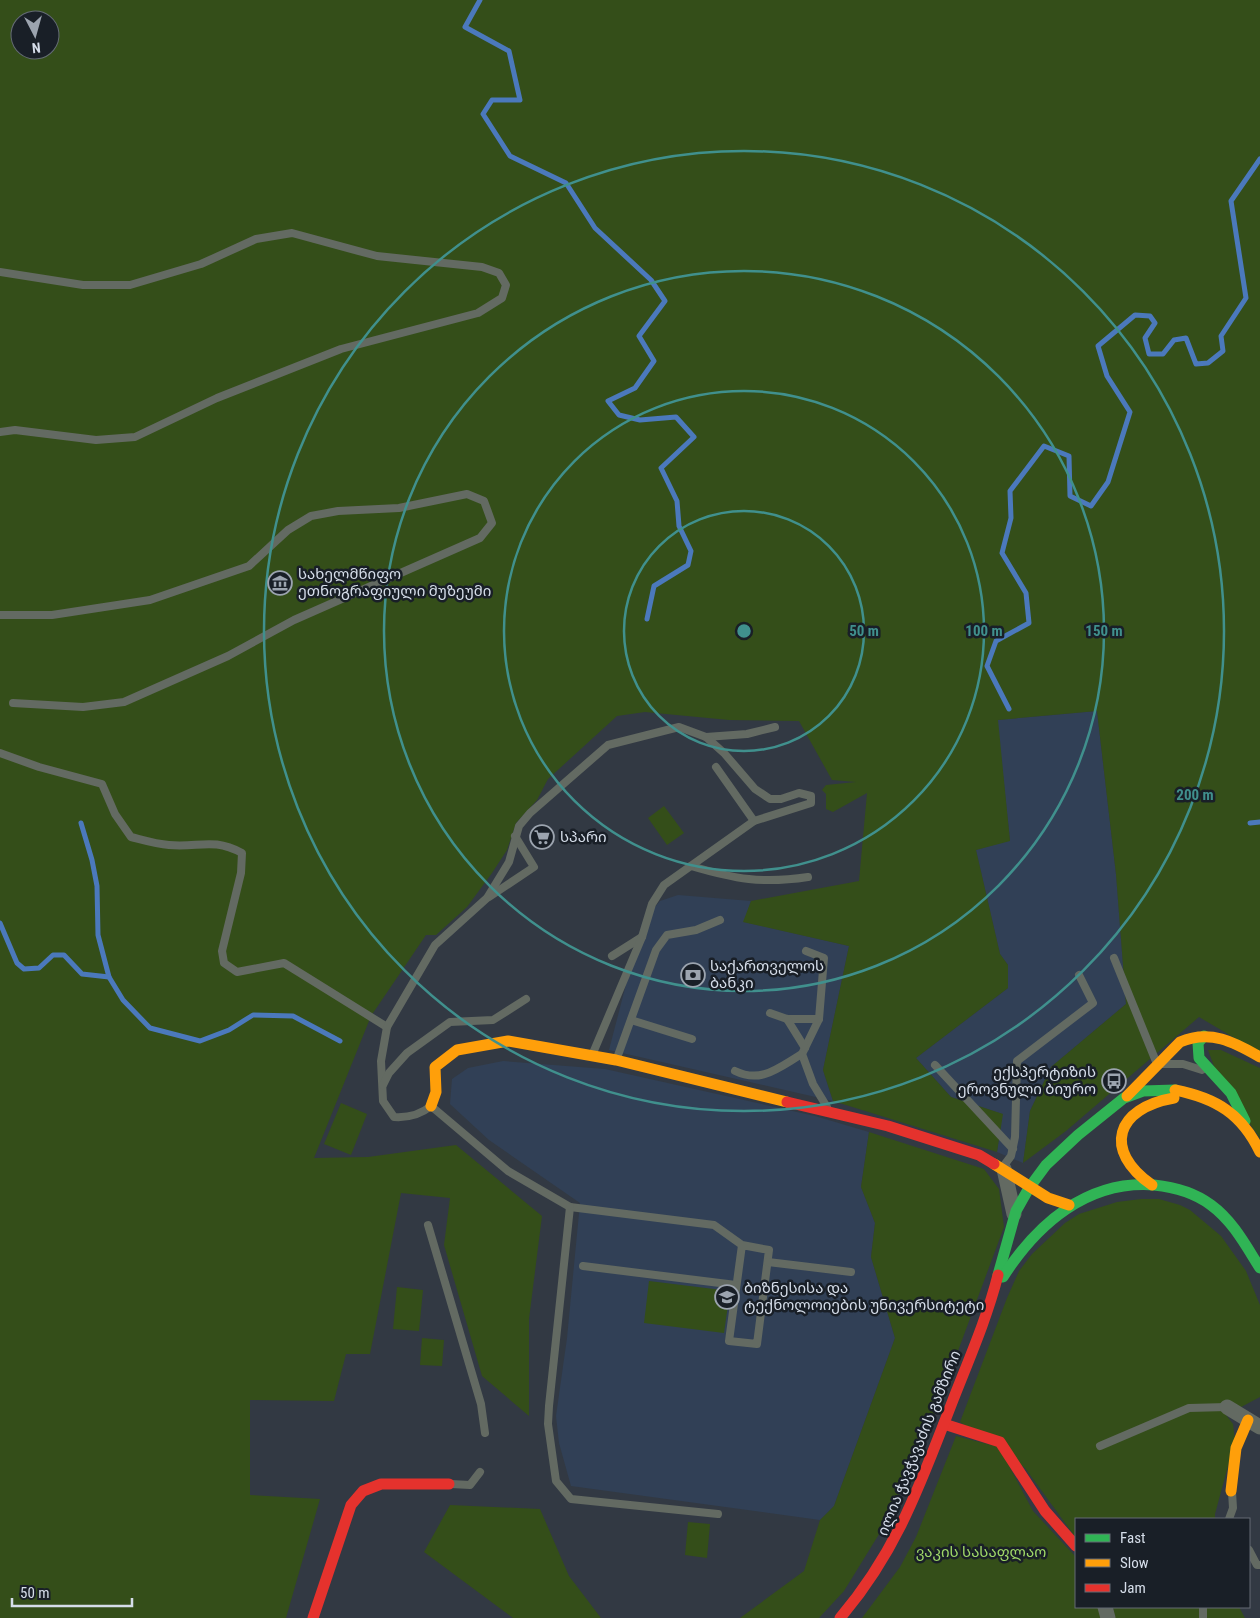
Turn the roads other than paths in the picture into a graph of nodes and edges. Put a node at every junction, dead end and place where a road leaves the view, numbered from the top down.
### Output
1 (0, 272) edge
2 (0, 432) edge
3 (0, 615) edge
4 (13, 703) dead end
5 (775, 726) dead end
6 (706, 736) junction
7 (0, 753) edge
8 (716, 767) dead end
9 (754, 821) junction
10 (515, 836) junction
11 (691, 866) junction
12 (808, 877) dead end
13 (488, 898) junction
14 (720, 920) dead end
15 (642, 937) junction
16 (806, 951) dead end
17 (612, 956) dead end
18 (1114, 958) dead end
19 (1078, 975) dead end
20 (526, 999) dead end
21 (770, 1013) dead end
22 (787, 1019) junction
23 (819, 1019) junction
24 (631, 1020) junction
25 (387, 1027) junction
26 (1204, 1036) junction
27 (692, 1039) dead end
28 (803, 1051) junction
29 (592, 1054) junction
30 (1260, 1057) edge
31 (616, 1060) junction
32 (1157, 1064) junction
33 (935, 1065) dead end
34 (735, 1071) dead end
35 (1208, 1072) junction
36 (382, 1087) junction
37 (1126, 1096) junction
38 (1202, 1097) junction
39 (431, 1106) junction
40 (829, 1110) junction
41 (1248, 1128) junction
42 (1013, 1149) junction
43 (1260, 1152) edge
44 (1003, 1169) junction
45 (1030, 1185) junction
46 (1152, 1185) junction
47 (1069, 1205) junction
48 (570, 1207) junction
49 (1014, 1214) junction
50 (428, 1225) dead end
51 (1235, 1227) junction
52 (1251, 1234) dead end
53 (742, 1245) junction
54 (768, 1262) junction
55 (583, 1266) dead end
56 (1260, 1268) edge
57 (851, 1272) dead end
58 (736, 1286) junction
59 (993, 1294) junction
60 (1227, 1407) joint
61 (944, 1424) junction
62 (1254, 1424) edge
63 (486, 1433) dead end
64 (1100, 1446) dead end
65 (480, 1472) dead end
66 (449, 1484) joint
67 (1231, 1491) joint
68 (1233, 1508) junction
69 (718, 1514) dead end
70 (1229, 1518) edge
71 (1237, 1518) edge
72 (1075, 1545) edge
73 (1250, 1552) edge
74 (1260, 1565) edge
75 (312, 1618) edge
76 (840, 1618) edge

1 - 2 lane
3 - 4 lane
5 - 6 lane
6 - 9 lane
6 - 10 lane
7 - 25 lane
8 - 9 lane
9 - 11 lane
10 - 13 lane
10 - 13 lane
11 - 12 lane
11 - 15 lane
13 - 25 lane
14 - 24 lane
15 - 17 lane
15 - 29 lane
16 - 23 lane
18 - 32 lane
19 - 42 lane
20 - 36 lane
21 - 22 lane
22 - 23 lane
22 - 28 lane
23 - 28 lane
24 - 27 lane
24 - 31 lane
25 - 36 lane
26 - 30 street
26 - 32 street
26 - 35 street
28 - 34 lane
28 - 40 lane
29 - 31 street
29 - 39 street
31 - 40 street
32 - 35 lane
32 - 37 street
33 - 42 lane
35 - 41 street
36 - 39 lane
37 - 38 street
37 - 45 street
38 - 41 street
38 - 46 street
39 - 48 lane
40 - 44 street
41 - 43 street
42 - 44 lane
44 - 45 street
44 - 49 street
45 - 47 street
45 - 49 street
46 - 47 street
46 - 51 street
47 - 59 street
48 - 53 lane
48 - 69 lane
49 - 59 street
50 - 63 lane
51 - 52 street
51 - 56 street
53 - 54 lane
53 - 58 lane
54 - 57 lane
54 - 58 lane
55 - 58 lane
59 - 61 street, ილია ჭავჭავაძის გამზირი
60 - 62 street
60 - 64 lane
61 - 72 street
61 - 76 street, ილია ჭავჭავაძის გამზირი
62 - 67 street
65 - 66 lane
66 - 75 street
67 - 68 lane
68 - 70 lane
68 - 71 lane
73 - 74 lane

